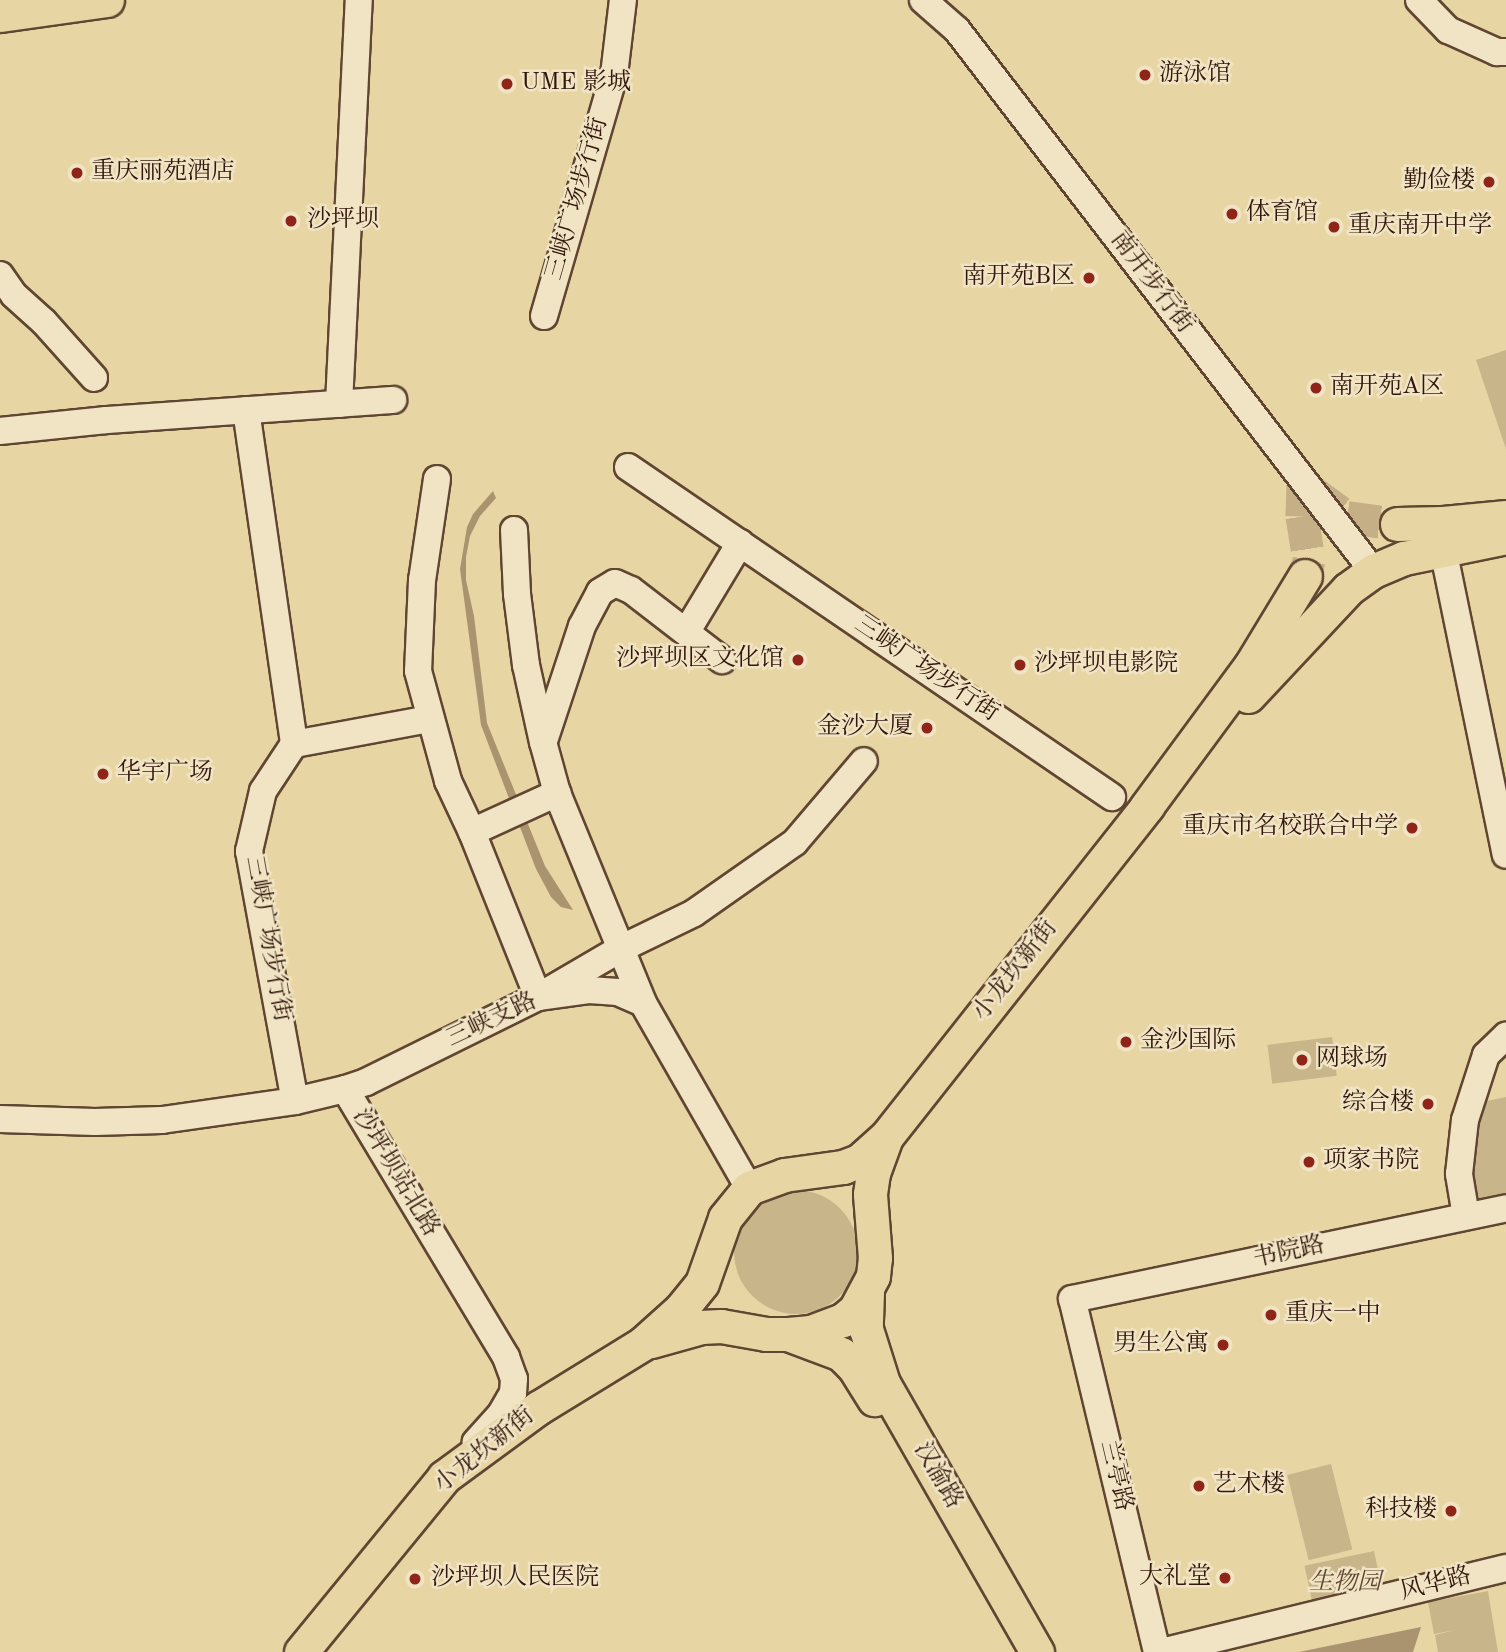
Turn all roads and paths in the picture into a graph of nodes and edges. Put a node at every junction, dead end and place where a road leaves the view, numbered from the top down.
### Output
1 (107, 0) edge
2 (359, 0) edge
3 (623, 0) edge
4 (923, 0) edge
5 (1419, 0) edge
6 (0, 15) edge
7 (1506, 52) edge
8 (0, 275) edge
9 (544, 316) dead end
10 (94, 378) dead end
11 (393, 400) dead end
12 (339, 404) junction
13 (246, 410) junction
14 (0, 430) edge
15 (628, 467) dead end
16 (437, 479) dead end
17 (1506, 516) edge
18 (1397, 524) tunnel mouth
19 (514, 530) dead end
20 (1506, 537) edge
21 (740, 543) junction
22 (1443, 548) junction
23 (1373, 571) junction
24 (1305, 576) tunnel mouth
25 (687, 631) junction
26 (722, 660) dead end
27 (429, 719) junction
28 (543, 742) junction
29 (294, 744) junction
30 (864, 761) dead end
31 (557, 793) junction
32 (1112, 797) dead end
33 (1147, 806) junction
34 (472, 832) junction
35 (1506, 855) edge
36 (620, 949) junction
37 (538, 998) junction
38 (643, 1003) junction
39 (1506, 1036) edge
40 (345, 1090) junction
41 (295, 1101) junction
42 (0, 1119) edge
43 (886, 1137) junction
44 (749, 1188) junction
45 (1506, 1208) edge
46 (1466, 1216) junction
47 (867, 1292) junction
48 (1072, 1299) joint
49 (788, 1335) junction
50 (642, 1344) junction
51 (444, 1477) junction
52 (1506, 1568) edge
53 (301, 1652) edge
54 (1017, 1652) edge
55 (1037, 1652) edge
56 (1159, 1652) edge

1 - 6 main road
2 - 12 street
3 - 9 street, 三峡广场步行街
4 - 23 street, 南开步行街
5 - 7 street
8 - 10 street
11 - 12 street
12 - 13 street
13 - 14 street
13 - 29 street
15 - 21 street, 三峡广场步行街
16 - 27 street
17 - 18 main road
19 - 28 street
20 - 22 main road, 小龙坎新街
21 - 25 street
21 - 32 street, 三峡广场步行街
22 - 23 main road, 小龙坎新街
22 - 35 street
23 - 33 main road, 小龙坎新街
24 - 33 main road, 小龙坎新街
25 - 26 street
25 - 28 street
27 - 29 street
27 - 34 street
28 - 31 street
29 - 41 street, 三峡广场步行街
30 - 36 street
31 - 34 street
31 - 36 street
33 - 43 main road, 小龙坎新街
34 - 37 street
36 - 37 street
36 - 38 street
37 - 38 street, 三峡支路
37 - 40 street, 三峡支路
38 - 44 street
39 - 46 street
40 - 41 street, 沙坪坝站北路
40 - 51 street, 沙坪坝站北路
41 - 42 street, 沙坪坝站北路
43 - 44 main road, 小龙坎新街
43 - 47 main road, 小龙坎新街
44 - 50 main road, 小龙坎新街
45 - 46 street, 书院路
46 - 48 street, 书院路
47 - 49 main road, 小龙坎新街
47 - 55 main road, 汉渝路
48 - 56 street, 兰亭路
49 - 50 main road, 小龙坎新街
49 - 54 main road, 汉渝路
50 - 51 main road, 小龙坎新街
51 - 53 main road, 小龙坎新街
52 - 56 street, 风华路

